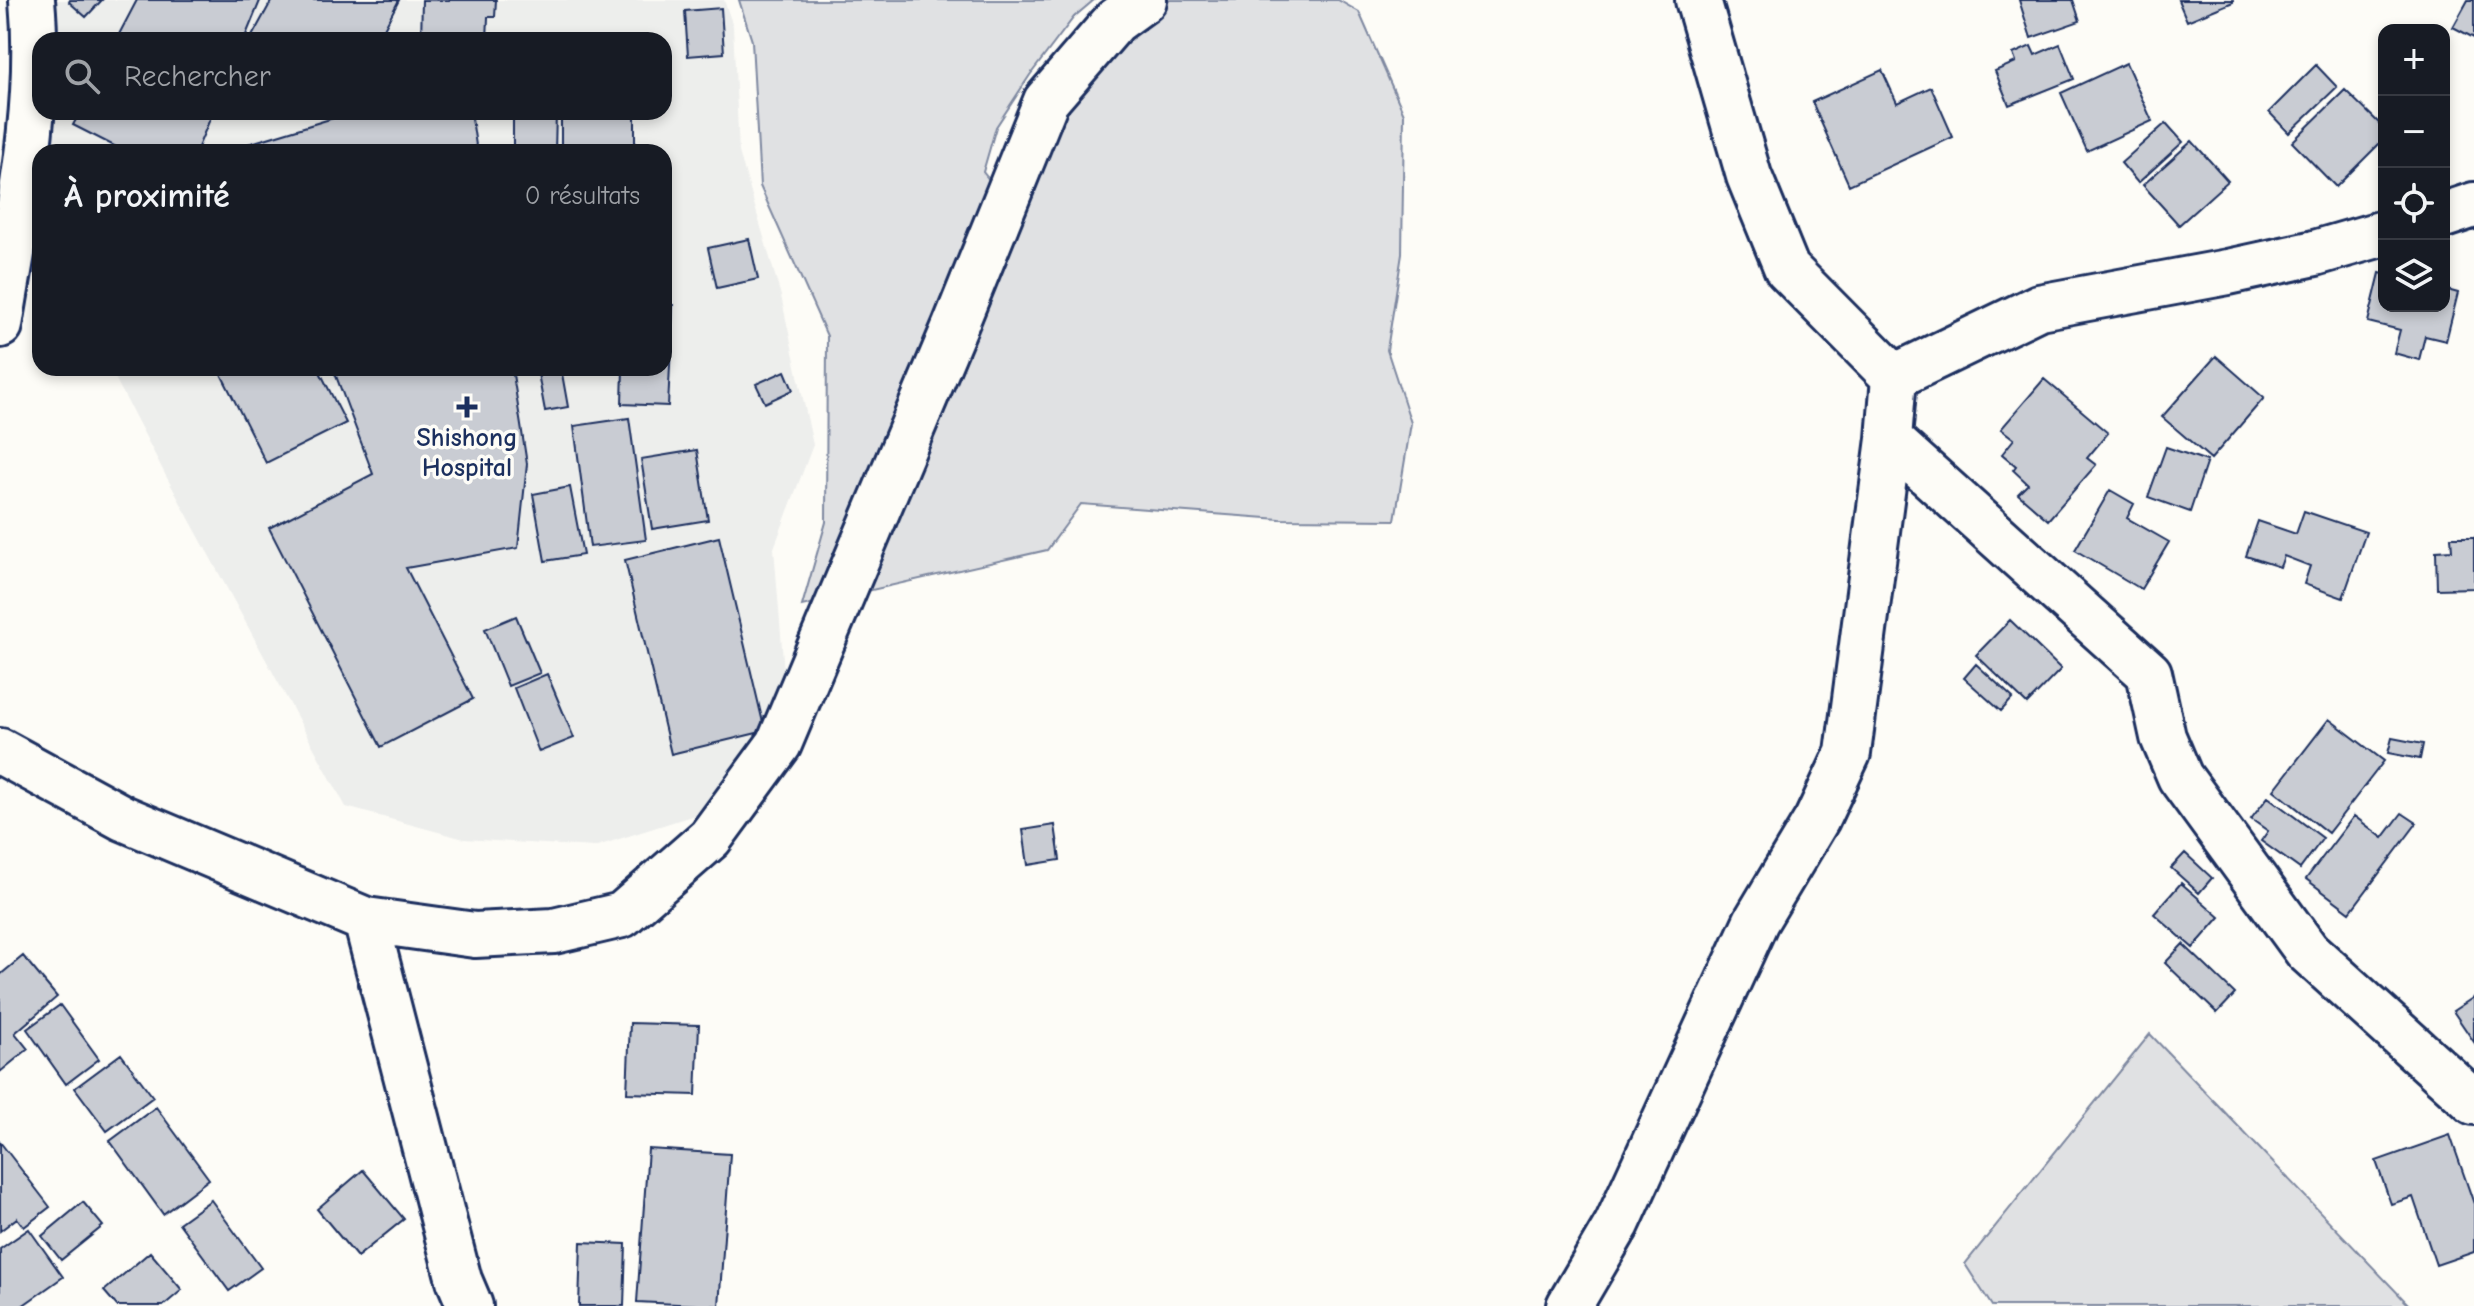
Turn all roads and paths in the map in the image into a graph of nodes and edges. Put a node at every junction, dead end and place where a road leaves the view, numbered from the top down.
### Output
1 (32, 0) edge
2 (1144, 0) edge
3 (1698, 0) edge
4 (18, 42) edge
5 (2474, 205) edge
6 (2450, 213) edge
7 (2378, 235) edge
8 (0, 325) edge
9 (1894, 377) junction
10 (1889, 439) junction
11 (0, 751) edge
12 (366, 920) junction
13 (2474, 1102) edge
14 (470, 1306) edge
15 (1569, 1306) edge

1 - 4 street
2 - 12 street
3 - 9 street
4 - 8 street
5 - 6 street
7 - 9 street
9 - 10 street
10 - 13 street
10 - 15 street
11 - 12 street
12 - 14 street

